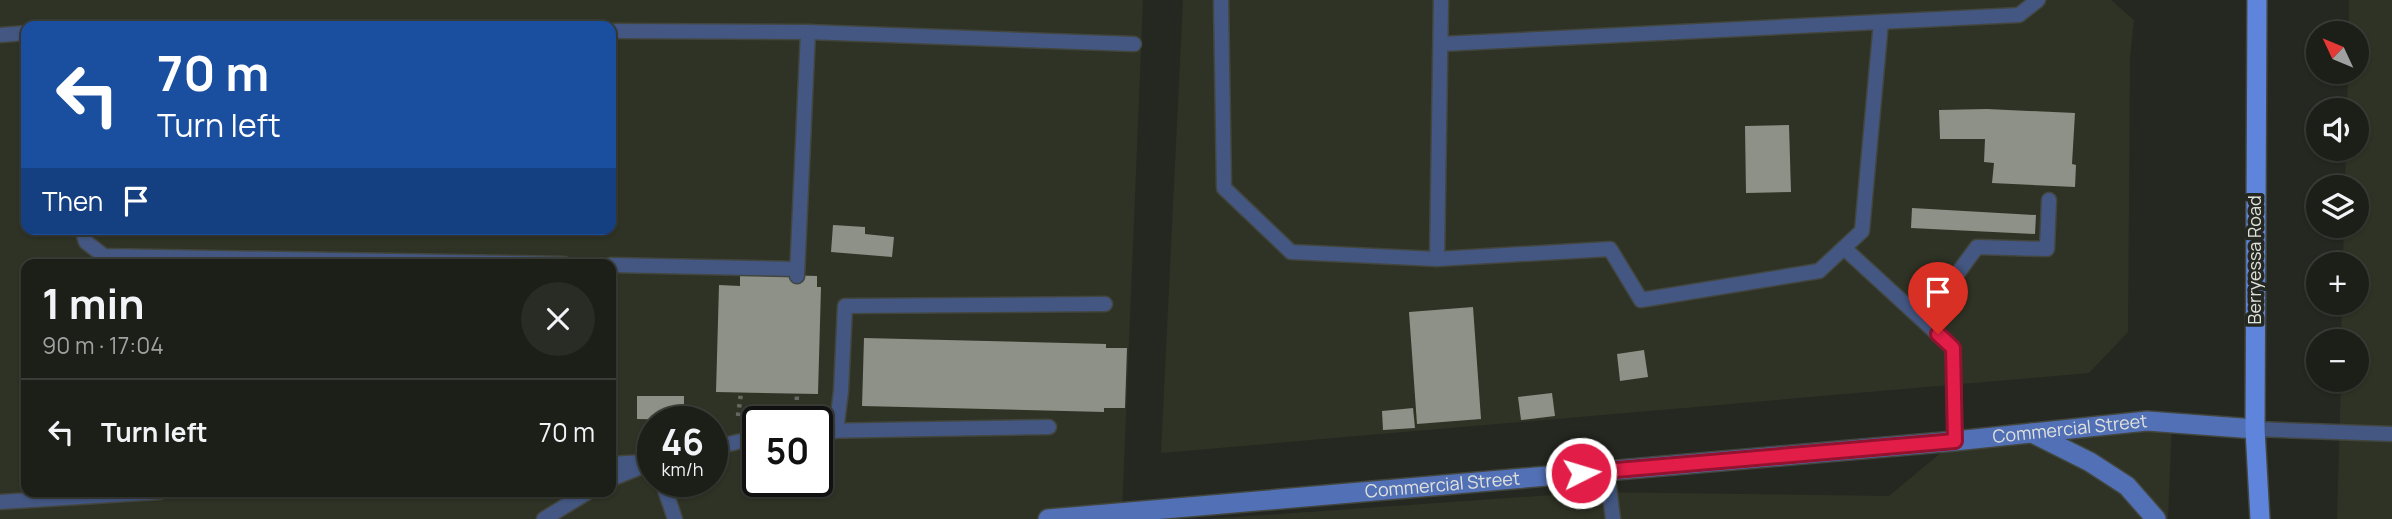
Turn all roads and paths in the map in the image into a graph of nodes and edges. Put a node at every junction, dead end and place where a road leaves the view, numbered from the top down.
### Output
1 (1221, 0) edge
2 (1441, 0) edge
3 (2038, 0) edge
4 (2257, 0) edge
5 (1881, 22) junction
6 (616, 31) edge
7 (808, 32) junction
8 (21, 33) edge
9 (0, 35) edge
10 (1134, 44) dead end
11 (1441, 44) junction
12 (2049, 201) dead end
13 (84, 235) edge
14 (1844, 248) junction
15 (276, 259) edge
16 (1437, 259) junction
17 (616, 265) edge
18 (1105, 304) dead end
19 (1923, 320) junction
20 (797, 394) dead end
21 (797, 406) edge
22 (1049, 427) dead end
23 (2255, 429) junction
24 (836, 431) joint
25 (2031, 433) junction
26 (2392, 434) edge
27 (1955, 441) junction
28 (637, 463) edge
29 (616, 464) edge
30 (637, 469) edge
31 (1607, 471) junction
32 (616, 478) edge
33 (80, 497) edge
34 (580, 497) edge
35 (667, 497) edge
36 (0, 502) edge
37 (544, 519) edge
38 (675, 519) edge
39 (1048, 519) edge
40 (1613, 519) edge
41 (2156, 519) edge
42 (2260, 519) edge

1 - 16 lane
2 - 11 lane
3 - 5 lane
4 - 23 main road, Berryessa Road
5 - 11 lane
5 - 14 lane
6 - 7 lane
7 - 10 lane
7 - 17 lane
8 - 9 lane
11 - 16 lane
12 - 19 lane
13 - 15 lane
14 - 16 lane
14 - 19 lane
18 - 24 lane
19 - 27 lane
20 - 21 path
22 - 24 lane
23 - 25 main road, Commercial Street
23 - 26 lane
23 - 42 main road, Berryessa Road
25 - 27 main road, Commercial Street
25 - 41 main road
27 - 31 main road, Commercial Street
28 - 29 lane
30 - 32 lane
31 - 39 main road, Commercial Street
31 - 40 lane
33 - 36 lane
34 - 37 lane
35 - 38 lane

